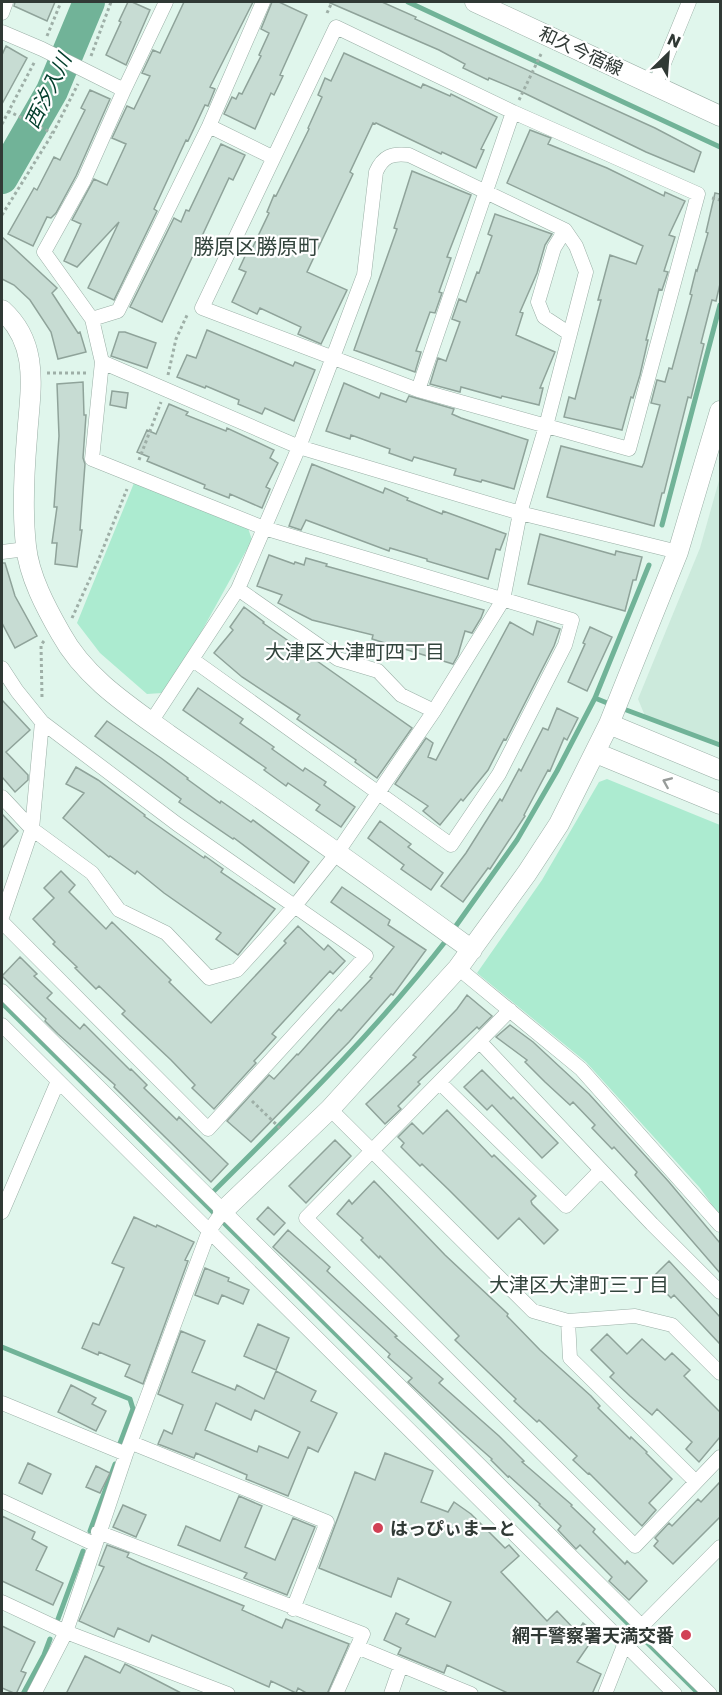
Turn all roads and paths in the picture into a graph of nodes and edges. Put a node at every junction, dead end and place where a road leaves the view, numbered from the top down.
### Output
1 (6, 2) edge
2 (111, 2) edge
3 (166, 2) edge
4 (263, 2) edge
5 (475, 2) edge
6 (689, 2) edge
7 (2, 13) edge
8 (2, 32) edge
9 (540, 57) dead end
10 (85, 72) junction
11 (655, 86) junction
12 (123, 90) junction
13 (8, 111) dead end
14 (513, 112) junction
15 (720, 116) edge
16 (209, 126) junction
17 (53, 133) junction
18 (272, 157) junction
19 (486, 191) junction
20 (2, 215) edge
21 (565, 230) junction
22 (2, 310) edge
23 (92, 319) junction
24 (570, 334) junction
25 (333, 358) junction
26 (101, 368) junction
27 (45, 373) dead end
28 (418, 390) junction
29 (720, 411) edge
30 (546, 426) junction
31 (298, 447) junction
32 (520, 513) junction
33 (264, 528) junction
34 (26, 549) junction
35 (2, 552) edge
36 (678, 552) junction
37 (238, 589) junction
38 (503, 600) junction
39 (47, 638) dead end
40 (193, 660) junction
41 (2, 668) edge
42 (434, 711) junction
43 (151, 722) junction
44 (42, 723) junction
45 (609, 724) junction
46 (596, 753) junction
47 (720, 770) edge
48 (379, 792) junction
49 (2, 797) edge
50 (720, 804) edge
51 (32, 829) junction
52 (338, 853) junction
53 (294, 907) junction
54 (2, 917) edge
55 (2, 922) edge
56 (472, 950) junction
57 (458, 968) junction
58 (2, 991) edge
59 (510, 1010) junction
60 (2, 1025) edge
61 (480, 1042) junction
62 (58, 1081) junction
63 (440, 1083) junction
64 (242, 1092) junction
65 (330, 1109) junction
66 (285, 1134) dead end
67 (372, 1152) junction
68 (601, 1170) junction
69 (223, 1211) junction
70 (2, 1212) edge
71 (720, 1225) edge
72 (209, 1231) junction
73 (720, 1292) edge
74 (568, 1321) junction
75 (720, 1372) edge
76 (2, 1403) edge
77 (129, 1449) junction
78 (720, 1457) edge
79 (696, 1482) junction
80 (2, 1502) edge
81 (96, 1538) junction
82 (720, 1546) edge
83 (2, 1602) edge
84 (293, 1609) junction
85 (642, 1626) junction
86 (66, 1632) junction
87 (625, 1643) junction
88 (357, 1647) junction
89 (401, 1665) junction
90 (668, 1691) edge
91 (34, 1694) edge
92 (228, 1694) edge
93 (336, 1694) edge
94 (391, 1694) edge
95 (471, 1694) edge
96 (604, 1694) edge
97 (710, 1694) edge

1 - 7 street
2 - 10 path
3 - 12 street
4 - 16 street
5 - 11 street, 和久今宿線
6 - 11 street
8 - 10 street
9 - 14 path
10 - 12 street
10 - 17 path
11 - 15 street, 和久今宿線
12 - 23 street
13 - 17 path
14 - 18 street
14 - 19 street
14 - 30 street
16 - 18 street
16 - 23 street
17 - 20 path
18 - 25 street
19 - 21 street
19 - 25 street
19 - 28 street
21 - 24 street
21 - 24 street
22 - 34 street
23 - 26 street
24 - 30 street
25 - 28 street
25 - 31 street
26 - 27 path
26 - 31 street
26 - 33 street
28 - 30 street
29 - 36 street
30 - 32 street
31 - 32 street
31 - 33 street
32 - 36 street
32 - 38 street
33 - 37 street
33 - 38 street
34 - 35 street
34 - 43 street
36 - 45 street
37 - 40 street
37 - 42 street
38 - 42 street
38 - 48 street
39 - 44 path
40 - 43 street
40 - 48 street
41 - 44 street
42 - 48 street
43 - 52 street
44 - 51 street
44 - 53 street
45 - 46 street
45 - 47 street
50 -> 46 street
46 - 56 street
48 - 52 street
49 - 51 street
51 - 53 street
51 - 54 street
52 - 53 street
52 - 56 street
53 - 64 street
55 - 64 street
56 - 57 street
57 - 59 street
57 - 65 street
58 - 69 street
59 - 61 street
59 - 71 street
60 - 62 street
61 - 63 street
61 - 68 street
62 - 70 street
62 - 72 street
63 - 67 street
63 - 68 street
64 - 66 path
65 - 67 street
65 - 69 street
67 - 74 street
67 - 79 street
68 - 73 street
69 - 72 street
69 - 85 street
72 - 77 street
72 - 87 street
74 - 75 street
74 - 79 street
76 - 77 street
77 - 81 street
77 - 84 street
78 - 79 street
80 - 81 street
81 - 84 street
81 - 86 street
82 - 85 street
83 - 86 street
84 - 88 street
85 - 87 street
85 - 97 street
86 - 91 street
86 - 92 street
87 - 90 street
87 - 96 street
88 - 89 street
88 - 93 street
89 - 94 street
89 - 95 street

